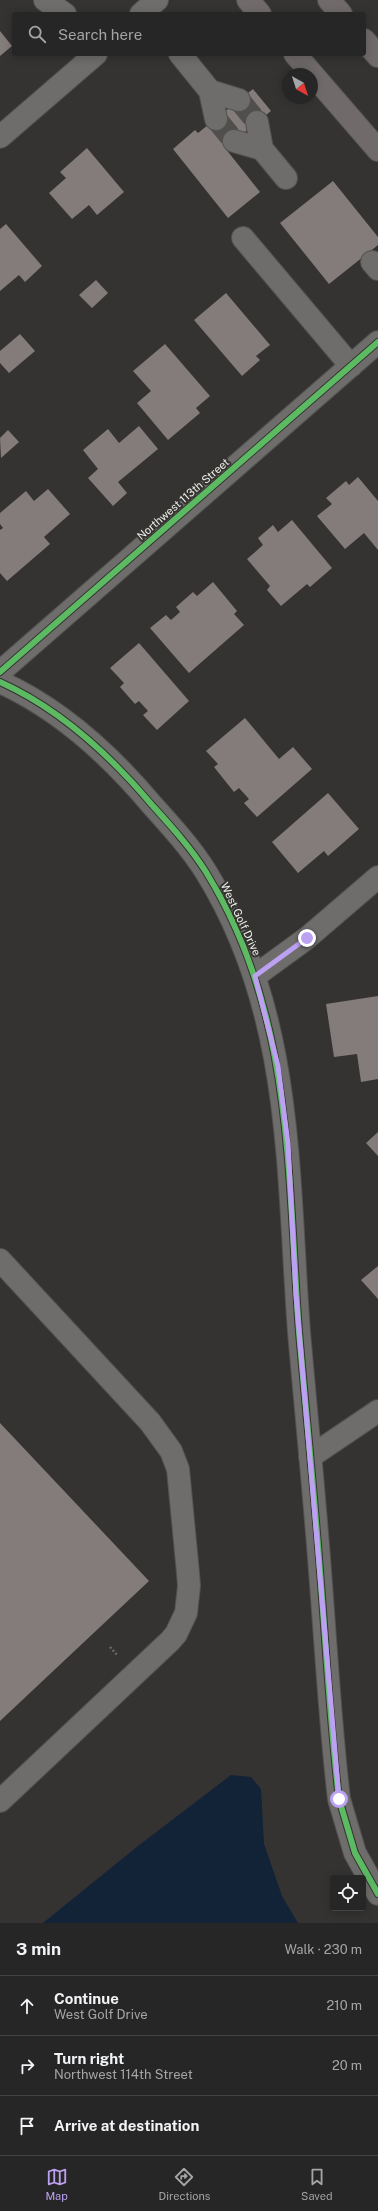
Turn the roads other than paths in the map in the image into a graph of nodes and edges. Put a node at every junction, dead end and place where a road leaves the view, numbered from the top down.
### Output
1 (45, 0) edge
2 (248, 0) edge
3 (329, 0) edge
4 (63, 12) edge
5 (258, 12) edge
6 (339, 12) edge
7 (366, 42) edge
8 (94, 56) edge
9 (182, 56) edge
10 (297, 56) edge
11 (378, 56) edge
12 (210, 91) junction
13 (239, 100) tunnel mouth
14 (216, 118) tunnel mouth
15 (257, 122) tunnel mouth
16 (0, 137) edge
17 (234, 141) tunnel mouth
18 (262, 149) junction
19 (378, 150) edge
20 (286, 178) dead end
21 (243, 238) dead end
22 (377, 346) edge
23 (351, 366) junction
24 (0, 672) edge
25 (0, 682) edge
26 (378, 877) edge
27 (255, 976) junction
28 (0, 1261) edge
29 (378, 1411) edge
30 (310, 1457) junction
31 (0, 1801) edge
32 (378, 1894) edge

1 - 4 street
2 - 5 main road
3 - 6 main road
7 - 11 main road
8 - 16 street
9 - 12 street
10 - 19 main road
12 - 13 street
12 - 14 street
15 - 18 street
17 - 18 street
18 - 20 street
21 - 23 street
22 - 23 street, Northwest 113th Street
23 - 24 street, Northwest 113th Street
25 - 27 street, West Golf Drive
26 - 27 street
27 - 30 street, West Golf Drive
28 - 31 street
29 - 30 street
30 - 32 street, West Golf Drive

